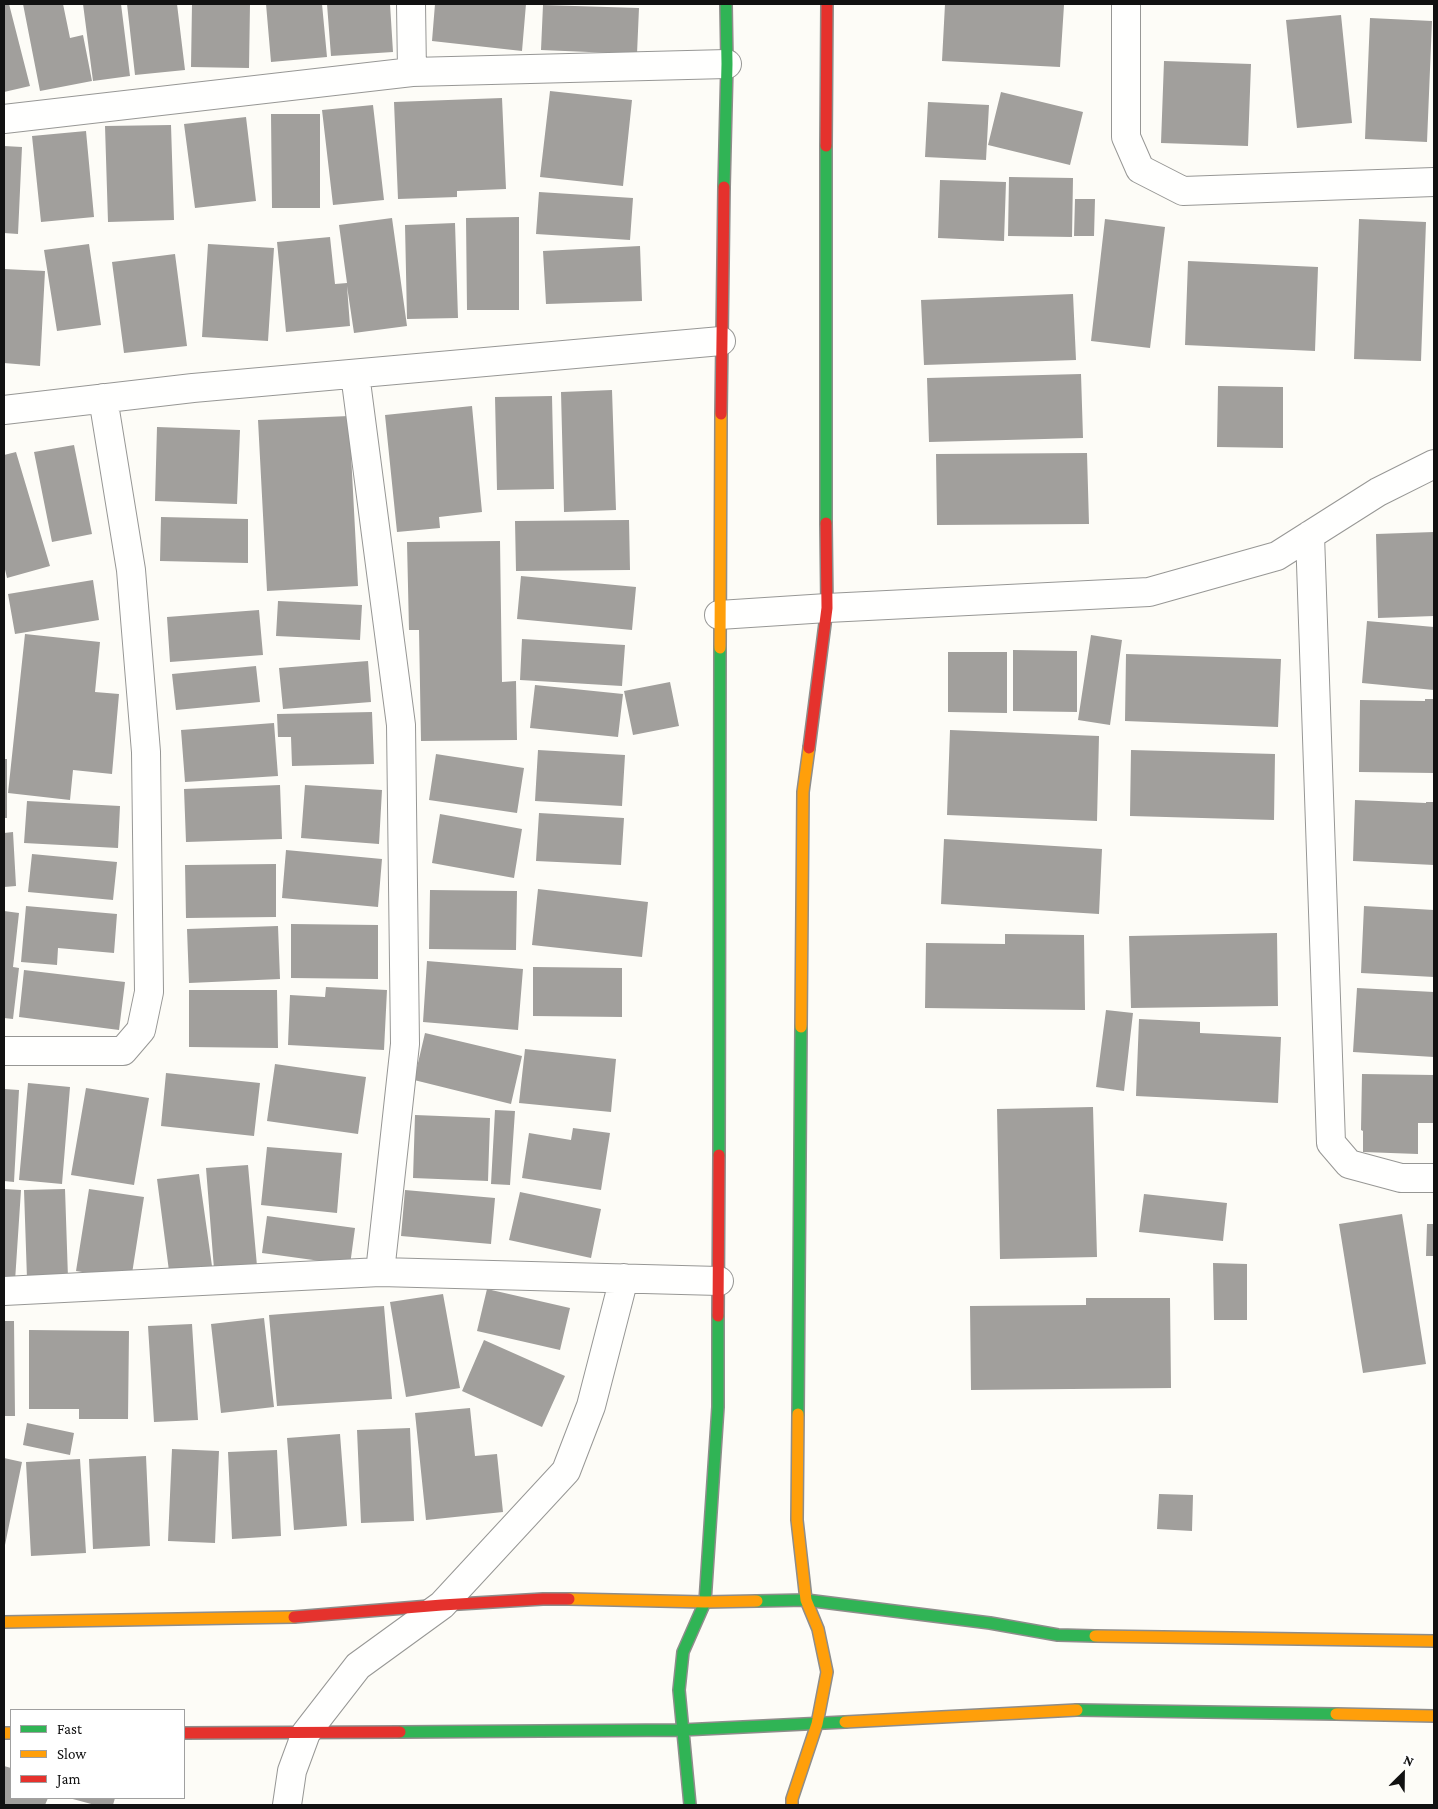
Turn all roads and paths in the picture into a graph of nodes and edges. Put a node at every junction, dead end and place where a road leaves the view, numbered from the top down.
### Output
1 (411, 4) edge
2 (726, 4) edge
3 (827, 4) edge
4 (1126, 4) edge
5 (727, 64) junction
6 (412, 72) junction
7 (4, 119) edge
8 (1434, 182) edge
9 (721, 341) junction
10 (355, 374) junction
11 (103, 398) junction
12 (4, 410) edge
13 (1434, 464) edge
14 (1310, 535) junction
15 (827, 608) junction
16 (719, 615) junction
17 (4, 1051) edge
18 (1434, 1178) edge
19 (380, 1272) junction
20 (624, 1278) junction
21 (718, 1281) junction
22 (4, 1291) edge
23 (806, 1600) junction
24 (705, 1602) junction
25 (442, 1605) junction
26 (4, 1622) edge
27 (1434, 1641) edge
28 (1434, 1716) edge
29 (817, 1724) junction
30 (682, 1730) junction
31 (185, 1733) edge
32 (306, 1734) junction
33 (287, 1805) edge
34 (690, 1805) edge
35 (792, 1805) edge

1 - 6 street
2 - 5 street
3 - 15 street
4 - 8 street
5 - 6 street
5 - 9 street
6 - 7 street
9 - 10 street
9 - 16 street
10 - 11 street
10 - 19 street
11 - 12 street
11 - 17 street
13 - 14 street
14 - 15 street
14 - 18 street
15 - 16 street
15 - 23 street
16 - 21 street
19 - 20 street
19 - 22 street
20 - 21 street
20 - 25 street
21 - 24 street
23 - 24 street
23 - 27 street
23 - 29 street
24 - 25 street
24 - 30 street
25 - 26 street
25 - 32 street
28 - 29 street
29 - 30 street
29 - 35 street
30 - 32 street
30 - 34 street
31 - 32 street
32 - 33 street

